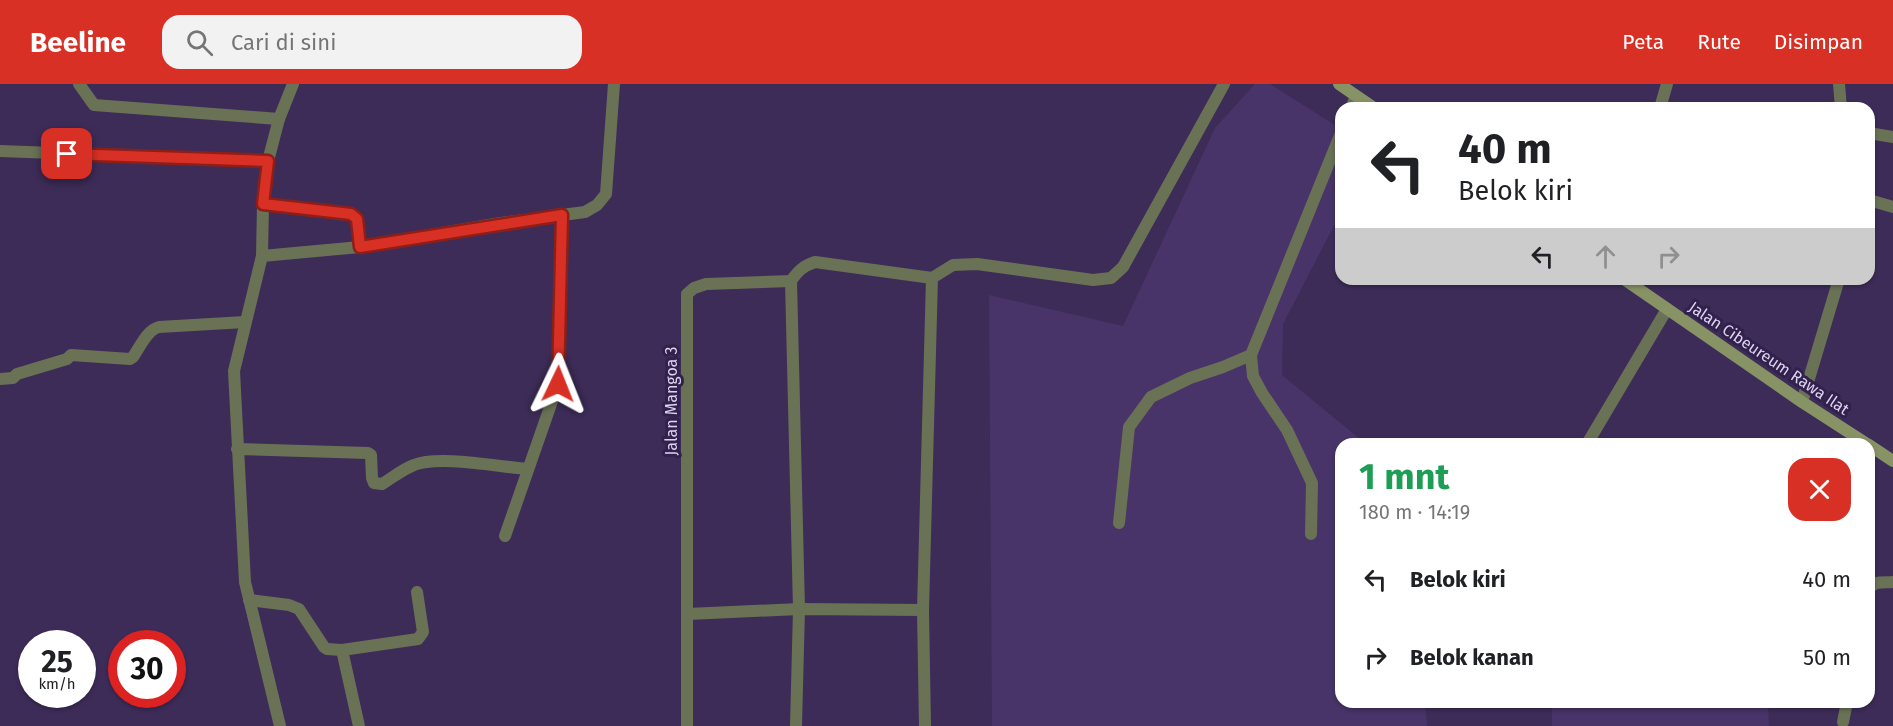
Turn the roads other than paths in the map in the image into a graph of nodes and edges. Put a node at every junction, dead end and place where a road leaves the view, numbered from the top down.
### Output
1 (79, 84) edge
2 (293, 84) edge
3 (614, 84) edge
4 (1224, 84) edge
5 (1339, 84) edge
6 (1666, 84) edge
7 (1839, 84) edge
8 (1356, 96) junction
9 (1354, 102) edge
10 (1365, 102) edge
11 (1662, 102) edge
12 (1840, 102) edge
13 (279, 119) junction
14 (1875, 134) edge
15 (1893, 137) edge
16 (1335, 149) edge
17 (0, 151) edge
18 (268, 161) junction
19 (1875, 202) edge
20 (263, 204) junction
21 (1893, 207) edge
22 (562, 215) junction
23 (360, 247) junction
24 (262, 256) junction
25 (932, 278) junction
26 (791, 281) junction
27 (1633, 285) edge
28 (1837, 285) edge
29 (1667, 309) junction
30 (245, 322) junction
31 (1251, 355) junction
32 (0, 379) edge
33 (1802, 402) junction
34 (1591, 438) edge
35 (1857, 438) edge
36 (237, 449) junction
37 (1875, 449) edge
38 (1893, 461) edge
39 (528, 470) junction
40 (1119, 523) dead end
41 (1311, 534) dead end
42 (505, 536) dead end
43 (1893, 582) edge
44 (1875, 584) edge
45 (417, 592) dead end
46 (249, 600) junction
47 (799, 609) junction
48 (923, 610) junction
49 (688, 614) junction
50 (342, 650) junction
51 (1846, 708) edge
52 (1843, 723) dead end
53 (280, 726) edge
54 (359, 726) edge
55 (687, 726) edge
56 (796, 726) edge
57 (925, 726) edge

1 - 13 street
2 - 13 street
3 - 22 street
4 - 25 street
5 - 8 street
6 - 11 street
7 - 12 street
8 - 9 street
8 - 10 street
13 - 18 street
14 - 15 street
16 - 31 street
17 - 18 street
18 - 20 street
19 - 21 street
20 - 23 street
20 - 24 street
22 - 23 street
22 - 39 street
23 - 24 street
24 - 30 street
25 - 26 street
25 - 48 street
26 - 47 street
26 - 49 street, Jalan Mangoa 3
27 - 29 street, Jalan Cibeureum Rawa Ilat
28 - 33 street
29 - 33 street, Jalan Cibeureum Rawa Ilat
29 - 34 street
30 - 32 street
30 - 36 street
31 - 40 street
31 - 41 street
33 - 35 street, Jalan Cibeureum Rawa Ilat
36 - 39 street
36 - 46 street
37 - 38 street, Jalan Cibeureum Rawa Ilat
39 - 42 street
43 - 44 street
45 - 50 street
46 - 50 street
46 - 53 street
47 - 48 street
47 - 49 street
47 - 56 street
48 - 57 street
49 - 55 street
50 - 54 street
51 - 52 street

